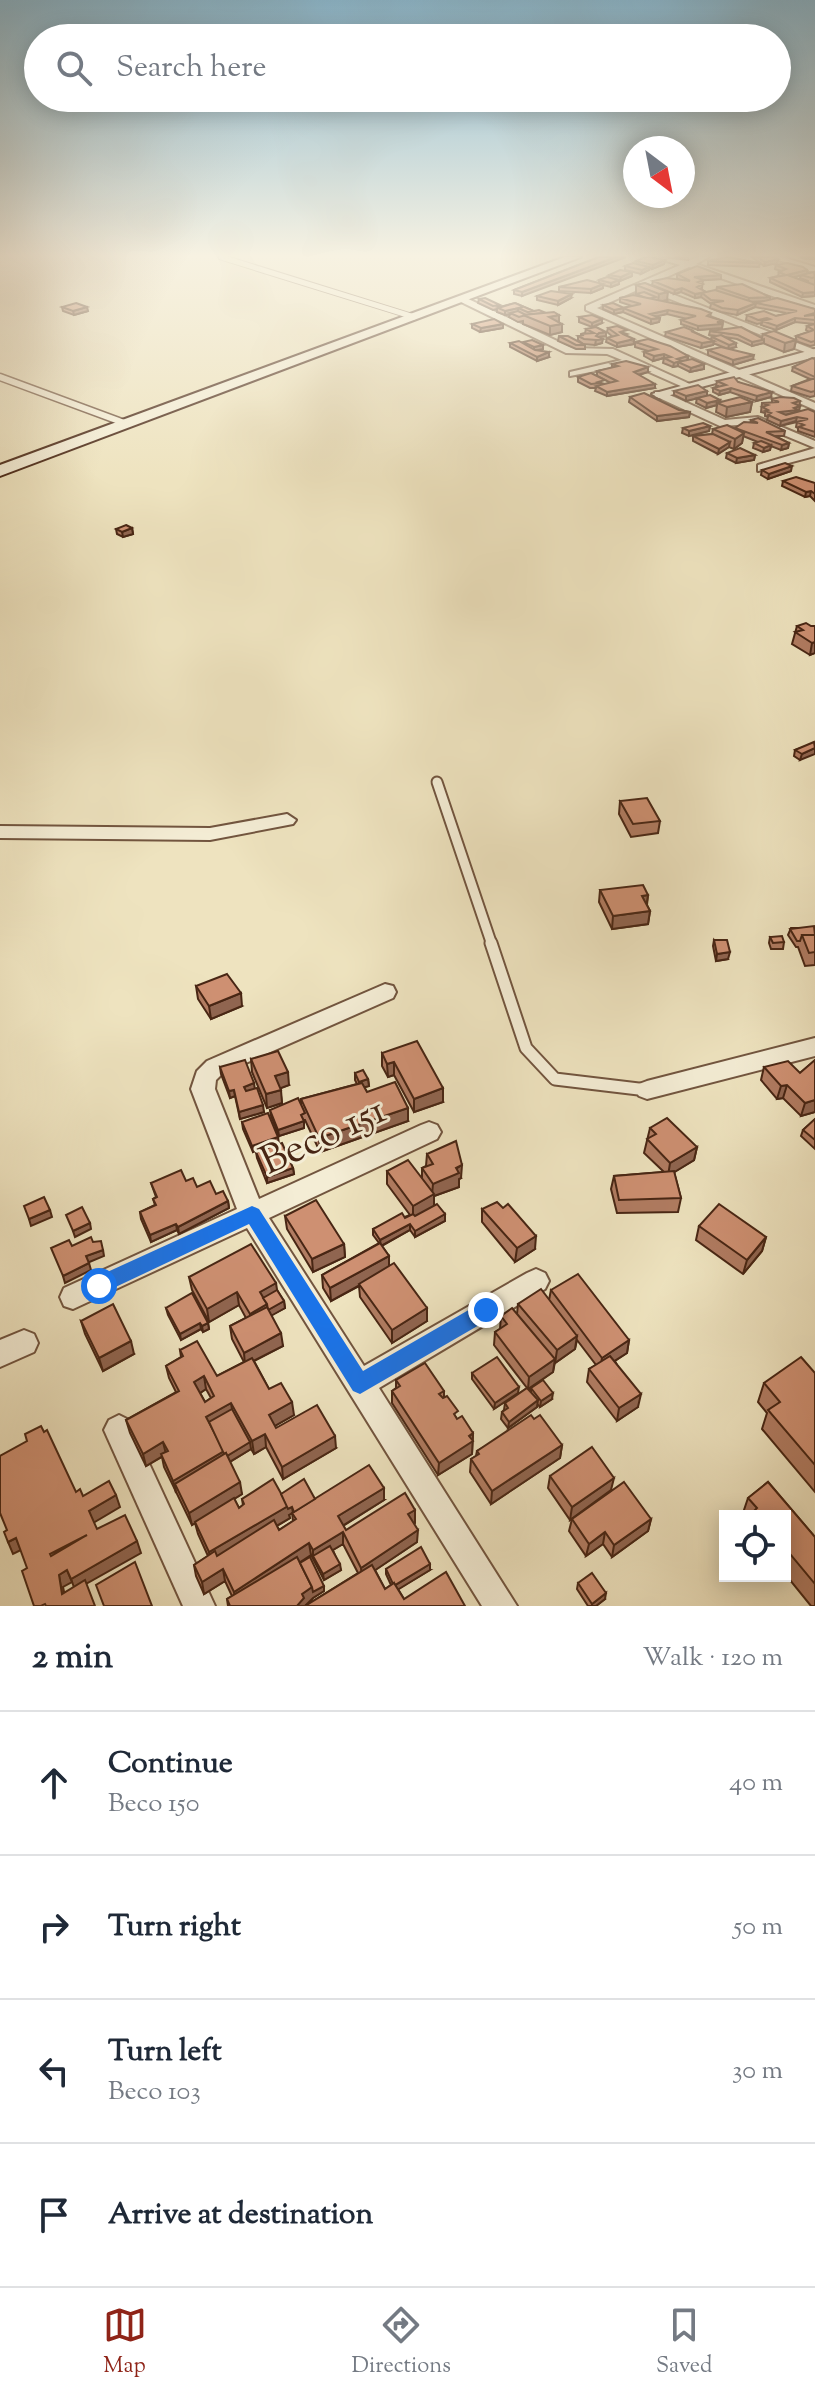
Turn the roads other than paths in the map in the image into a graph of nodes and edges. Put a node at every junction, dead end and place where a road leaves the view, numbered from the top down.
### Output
1 (374, 332) edge
2 (530, 332) edge
3 (643, 332) edge
4 (761, 332) edge
5 (815, 353) edge
6 (633, 361) junction
7 (736, 373) junction
8 (574, 374) dead end
9 (0, 377) edge
10 (687, 385) junction
11 (659, 394) joint
12 (815, 407) edge
13 (127, 424) junction
14 (815, 445) edge
15 (815, 452) edge
16 (792, 459) junction
17 (762, 468) edge
18 (815, 470) edge
19 (0, 471) edge
20 (437, 782) dead end
21 (287, 820) dead end
22 (0, 832) edge
23 (385, 992) dead end
24 (815, 1047) edge
25 (647, 1090) joint
26 (429, 1132) dead end
27 (252, 1214) junction
28 (536, 1281) dead end
29 (73, 1297) dead end
30 (360, 1384) junction
31 (119, 1430) dead end
32 (199, 1606) edge
33 (501, 1606) edge

1 - 13 street
2 - 6 street
3 - 7 street
4 - 5 street
5 - 7 street
6 - 8 street
6 - 10 street
7 - 10 street
7 - 12 street
9 - 13 lane
10 - 11 street
11 - 14 street
13 - 19 street
15 - 16 street
16 - 17 street
16 - 18 street
20 - 25 lane
21 - 22 street
23 - 27 street
24 - 25 street
26 - 27 street, Beco 151
27 - 29 street, Beco 151
27 - 30 street
28 - 30 street
30 - 33 street
31 - 32 street

